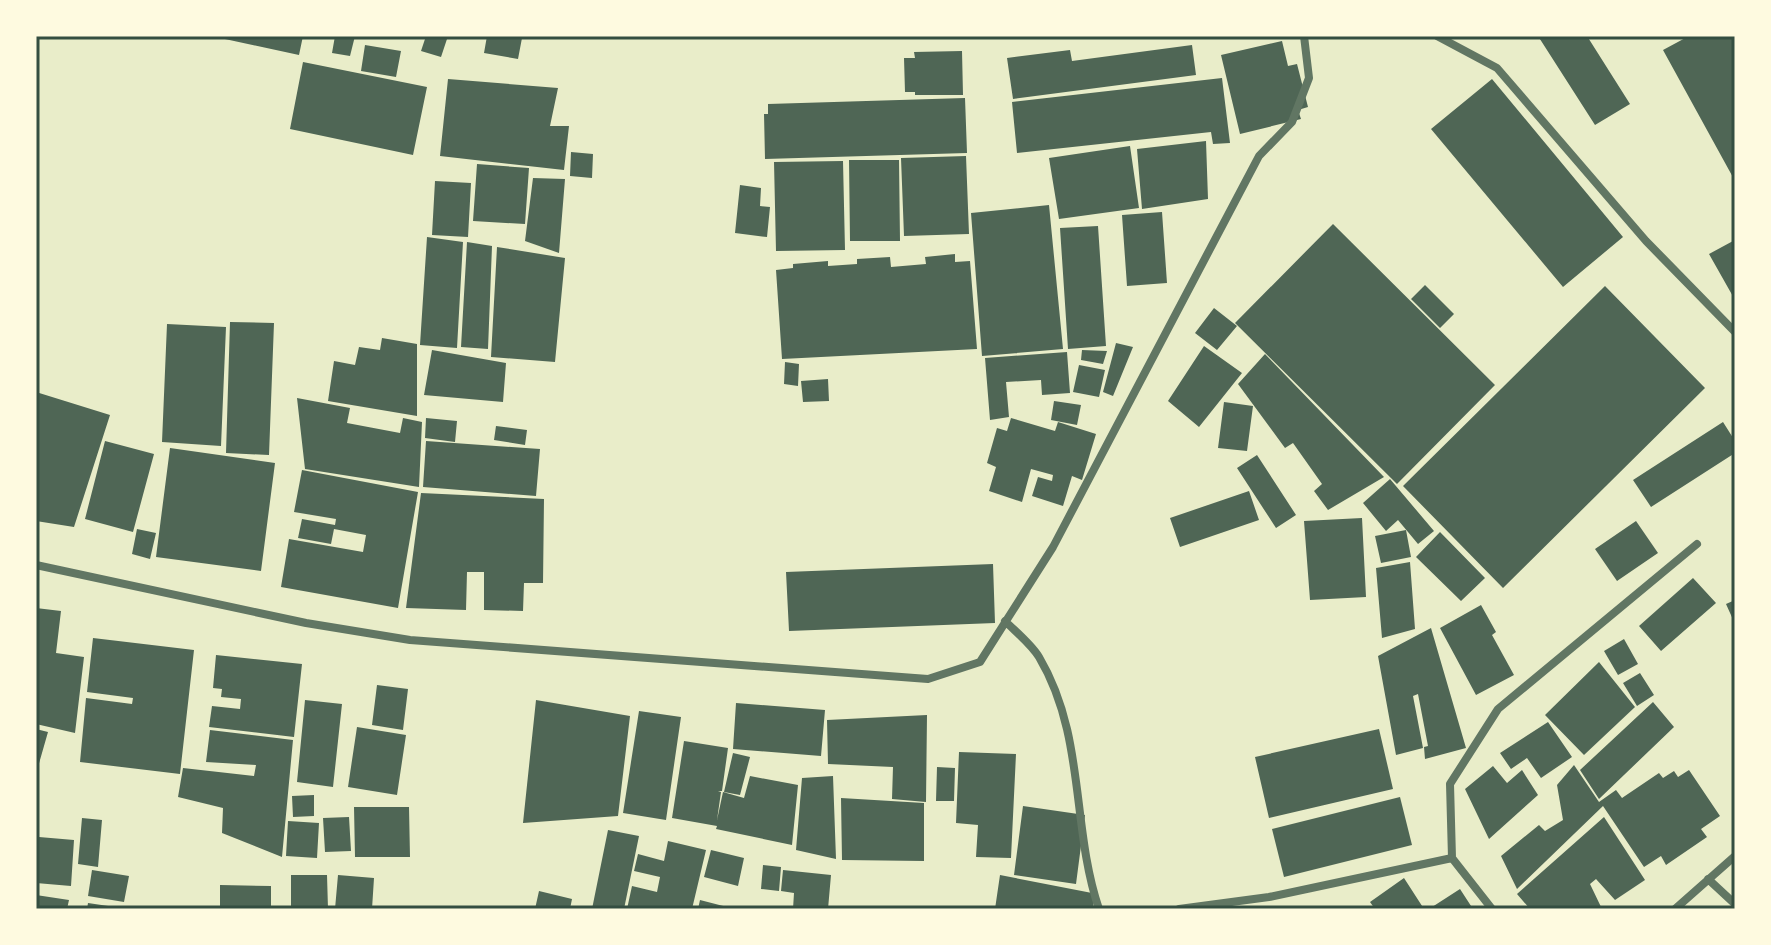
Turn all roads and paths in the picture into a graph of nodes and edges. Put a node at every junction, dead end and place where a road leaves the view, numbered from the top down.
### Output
1 (1304, 36) edge
2 (1437, 36) edge
3 (1735, 332) edge
4 (1697, 544) dead end
5 (36, 565) edge
6 (1005, 621) junction
7 (1735, 856) edge
8 (1452, 858) junction
9 (1708, 879) junction
10 (1735, 904) edge
11 (1099, 909) edge
12 (1179, 909) edge
13 (1492, 909) edge
14 (1675, 909) edge

1 - 6 street
2 - 3 street
4 - 8 street
5 - 6 street
6 - 11 street
7 - 9 street
8 - 12 street
8 - 13 street
9 - 10 street
9 - 14 street

